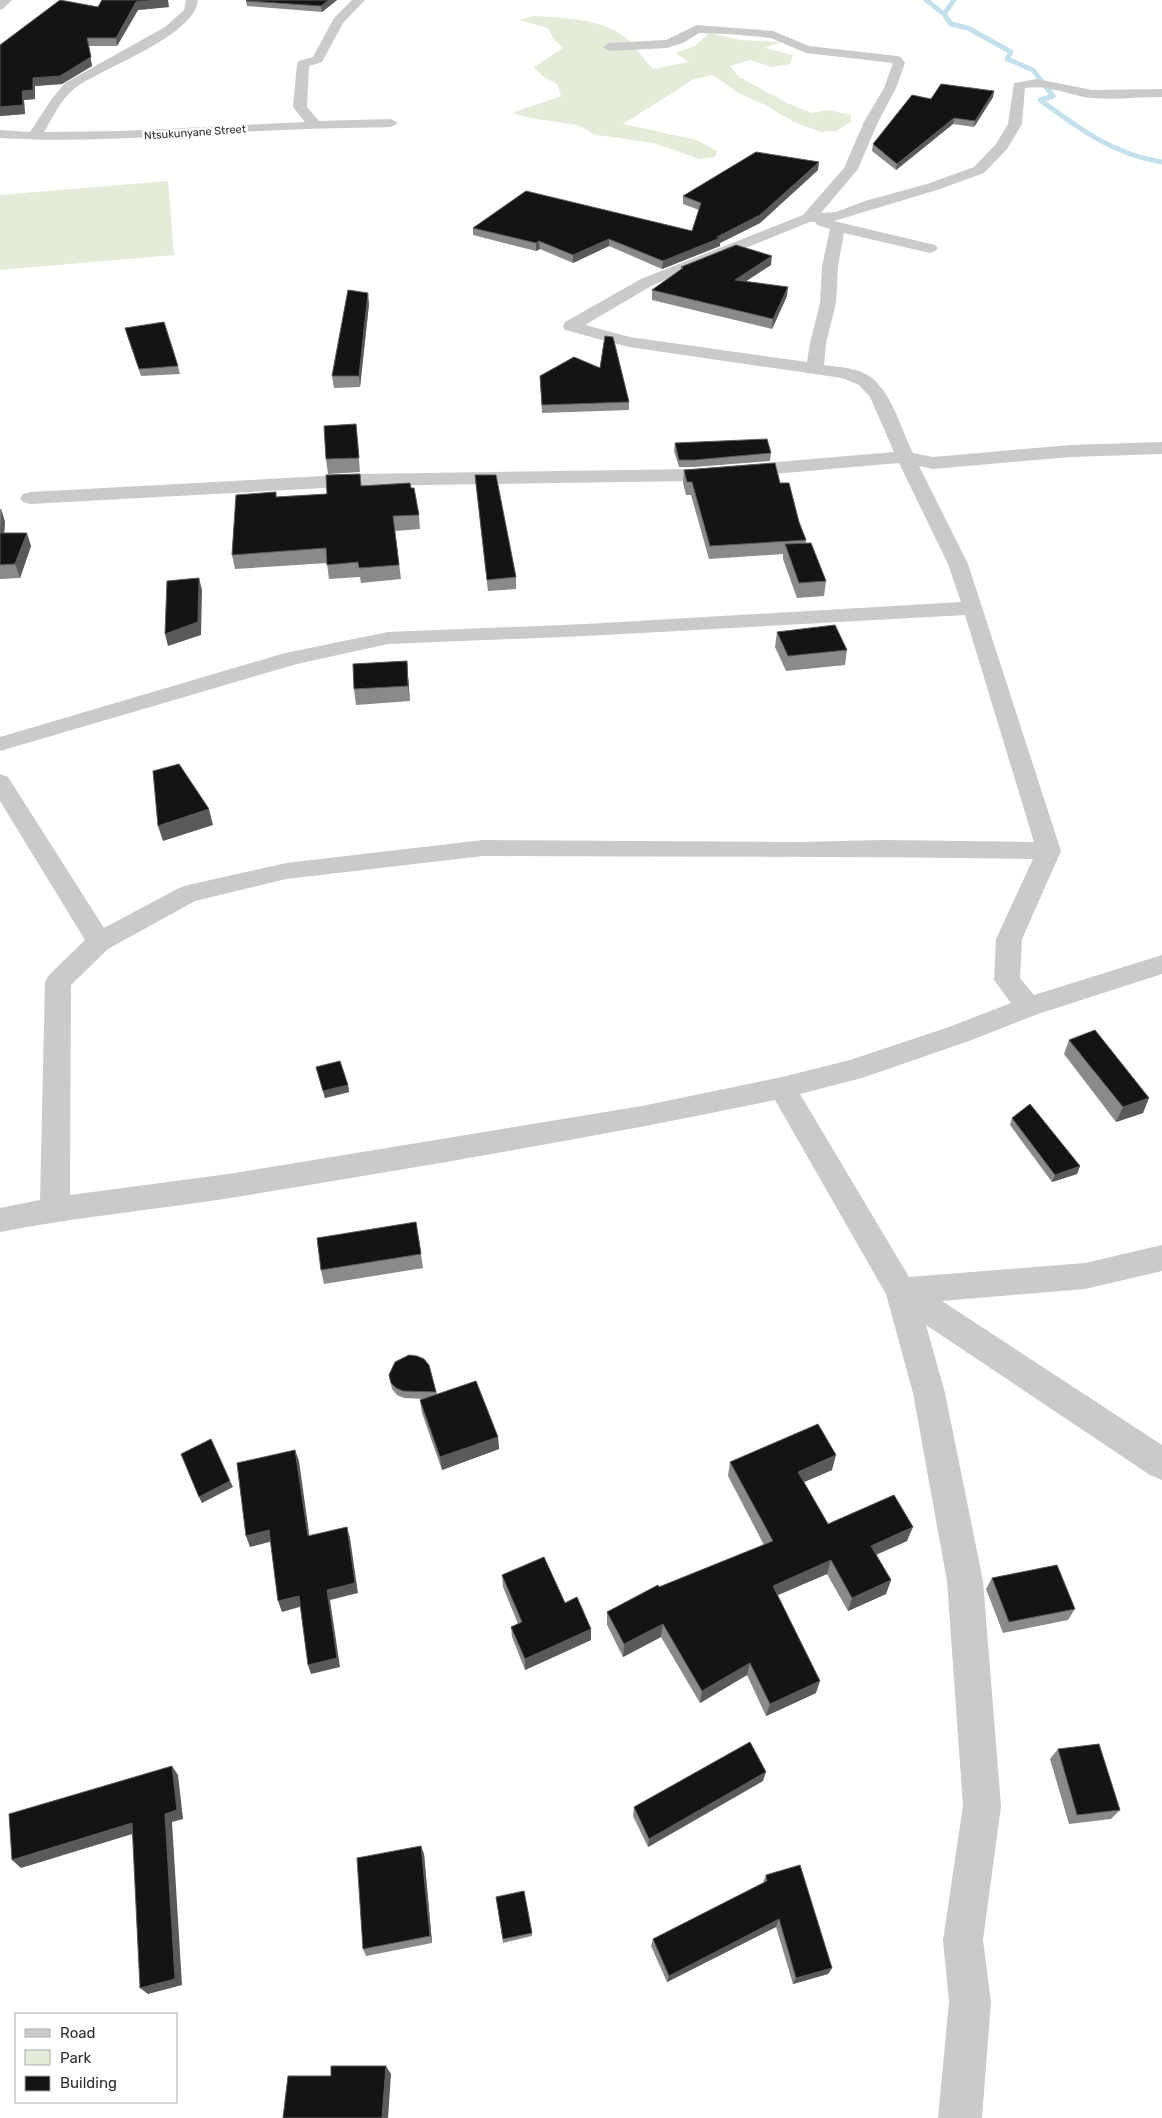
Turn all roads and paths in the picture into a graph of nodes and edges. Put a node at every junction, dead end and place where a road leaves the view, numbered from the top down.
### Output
1 (6, 0) edge
2 (192, 0) edge
3 (359, 0) edge
4 (0, 6) edge
5 (609, 47) dead end
6 (1162, 93) edge
7 (391, 123) dead end
8 (315, 125) junction
9 (0, 134) edge
10 (34, 136) junction
11 (808, 218) junction
12 (838, 226) junction
13 (930, 248) dead end
14 (815, 368) junction
15 (1162, 448) edge
16 (905, 457) junction
17 (30, 498) dead end
18 (973, 608) junction
19 (0, 744) edge
20 (0, 782) edge
21 (1049, 850) junction
22 (99, 942) junction
23 (1162, 964) edge
24 (1029, 1007) junction
25 (782, 1088) junction
26 (55, 1209) junction
27 (0, 1220) edge
28 (1162, 1258) edge
29 (900, 1291) junction
30 (1162, 1464) edge
31 (960, 2118) edge

1 - 4 street
2 - 10 street
3 - 8 street
5 - 11 street
6 - 11 street
7 - 8 street, Ntsukunyane Street
8 - 10 street, Ntsukunyane Street
9 - 10 street, Ntsukunyane Street
11 - 12 street
11 - 14 street
12 - 13 street
12 - 14 street
14 - 16 street
15 - 16 street
16 - 17 street
16 - 18 street
18 - 19 street
18 - 21 street
20 - 22 street
21 - 22 street
21 - 24 street
22 - 26 street
23 - 24 street
24 - 25 street
25 - 26 street
25 - 29 street
26 - 27 street
28 - 29 street
29 - 30 street
29 - 31 street

